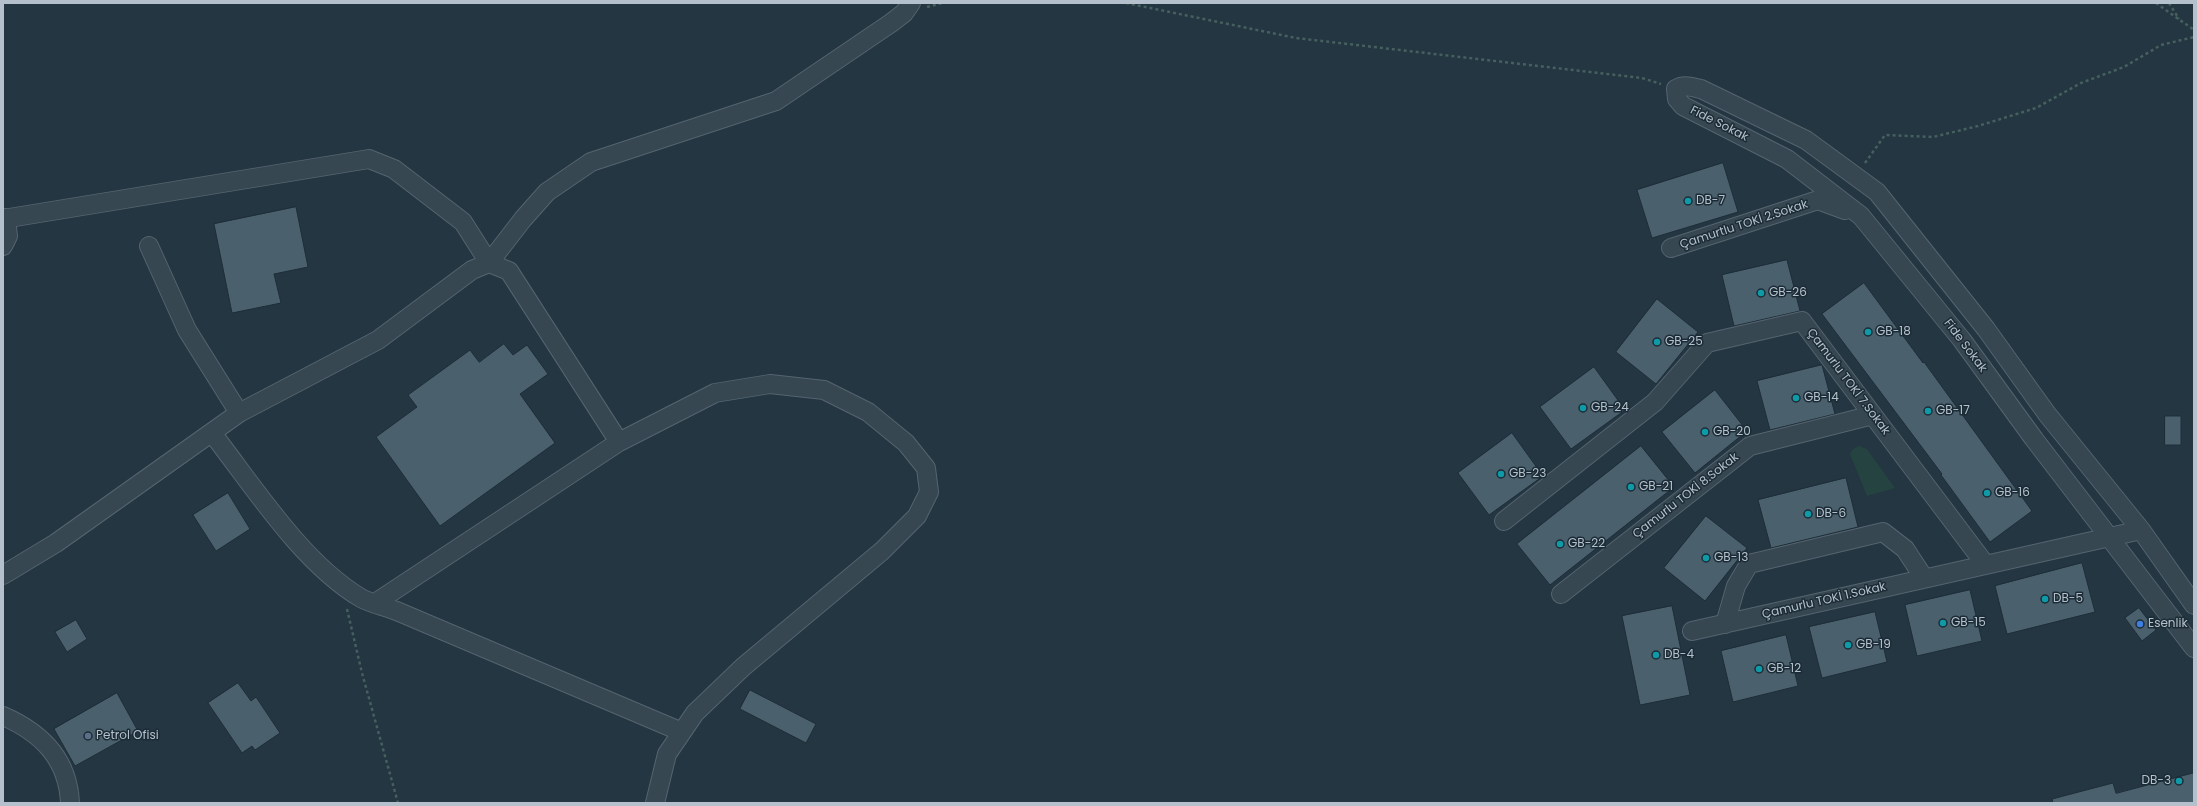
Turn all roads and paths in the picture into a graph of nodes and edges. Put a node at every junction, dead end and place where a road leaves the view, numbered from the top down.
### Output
1 (911, 3) edge
2 (1126, 3) edge
3 (2156, 3) edge
4 (2169, 3) edge
5 (2180, 21) junction
6 (2194, 30) edge
7 (2194, 37) edge
8 (1676, 90) junction
9 (1856, 177) junction
10 (1861, 216) junction
11 (4, 219) edge
12 (3, 246) edge
13 (149, 246) dead end
14 (1671, 248) dead end
15 (489, 263) junction
16 (239, 413) junction
17 (1873, 415) junction
18 (212, 434) junction
19 (619, 442) junction
20 (1504, 521) dead end
21 (2141, 530) junction
22 (2110, 536) junction
23 (1985, 564) junction
24 (3, 575) edge
25 (1924, 578) junction
26 (341, 583) junction
27 (1561, 594) dead end
28 (375, 603) junction
29 (2194, 605) edge
30 (1725, 624) junction
31 (1692, 631) dead end
32 (2194, 648) edge
33 (3, 716) edge
34 (682, 732) junction
35 (70, 803) edge
36 (398, 803) edge
37 (655, 803) edge

1 - 15 street
2 - 8 path
3 - 5 path
4 - 5 path
5 - 6 path
7 - 9 path
8 - 9 street, Fide Sokak
8 - 10 street, Fide Sokak
9 - 21 street, Fide Sokak
10 - 14 street, Çamurtlu TOKİ 2.Sokak
10 - 22 street, Fide Sokak
11 - 12 street
11 - 15 street
13 - 16 street
15 - 16 street
15 - 19 street
16 - 18 street
17 - 20 street, Çamurlu TOKİ 7.Sokak
17 - 23 street, Çamurlu TOKİ 7.Sokak
17 - 27 street, Çamurlu TOKİ 8.Sokak
18 - 24 street
18 - 26 street
19 - 28 street
19 - 34 street
21 - 22 street, Çamurlu TOKİ 1.Sokak
21 - 29 street, Fide Sokak
22 - 23 street, Çamurlu TOKİ 1.Sokak
22 - 32 street, Fide Sokak
23 - 25 street, Çamurlu TOKİ 1.Sokak
25 - 30 street, Çamurlu TOKİ 1.Sokak
25 - 30 street
26 - 28 street
26 - 36 path
28 - 34 street
30 - 31 street, Çamurlu TOKİ 1.Sokak
33 - 35 street
34 - 37 street

